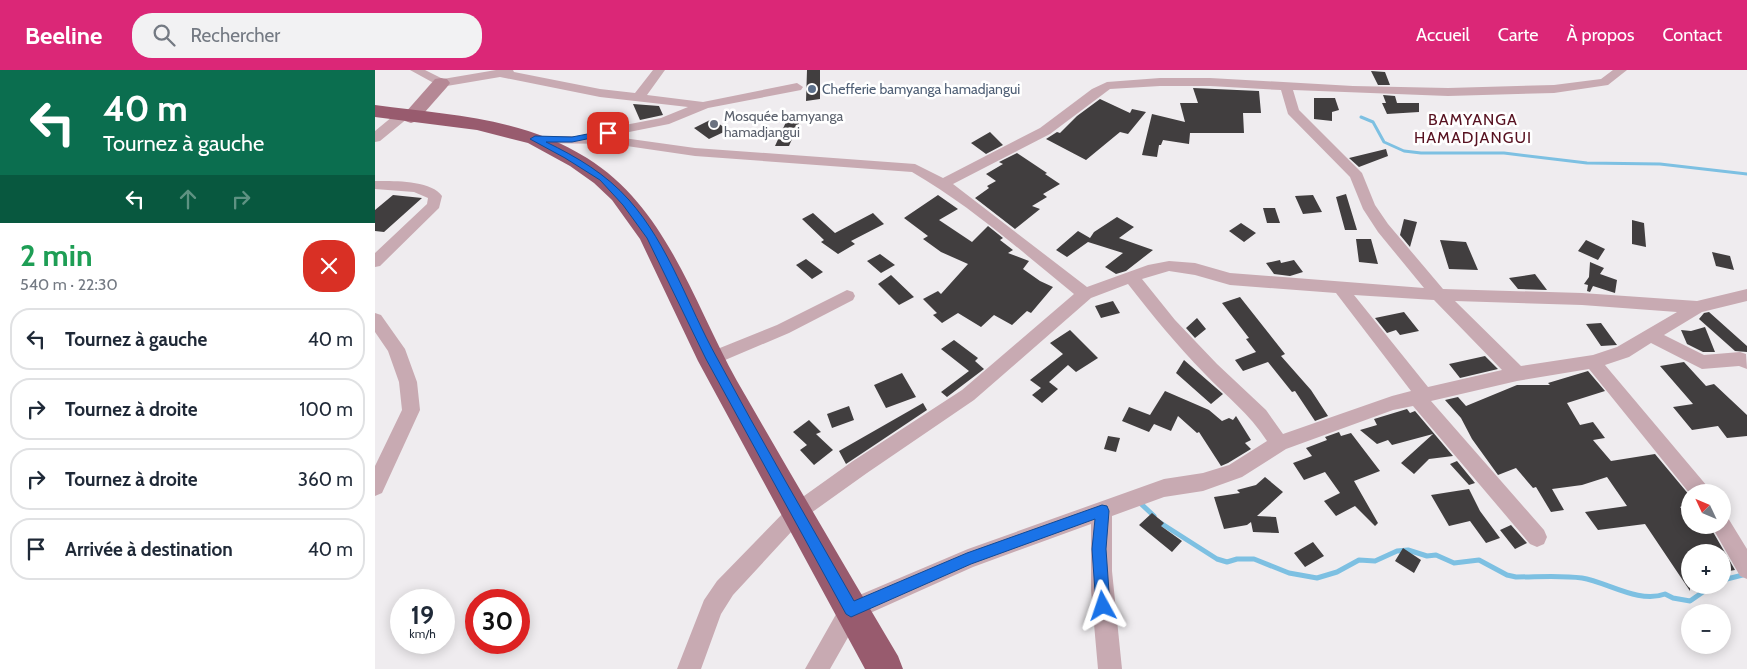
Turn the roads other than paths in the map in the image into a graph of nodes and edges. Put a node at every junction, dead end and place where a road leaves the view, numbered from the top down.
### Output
1 (415, 70) edge
2 (526, 70) edge
3 (659, 70) edge
4 (1621, 70) edge
5 (498, 73) junction
6 (1159, 76) edge
7 (454, 78) edge
8 (1285, 86) junction
9 (797, 87) dead end
10 (638, 98) junction
11 (705, 105) junction
12 (375, 111) edge
13 (407, 116) junction
14 (375, 138) edge
15 (535, 139) junction
16 (572, 139) junction
17 (943, 184) junction
18 (375, 185) edge
19 (375, 262) edge
20 (1132, 278) junction
21 (1341, 289) junction
22 (1085, 294) junction
23 (1747, 295) edge
24 (847, 296) dead end
25 (1440, 296) junction
26 (1697, 307) junction
27 (375, 319) edge
28 (1651, 336) junction
29 (711, 359) junction
30 (1593, 362) junction
31 (1747, 362) edge
32 (1517, 374) junction
33 (1421, 397) junction
34 (1279, 443) junction
35 (1693, 484) edge
36 (375, 486) edge
37 (1102, 511) junction
38 (797, 512) junction
39 (1726, 534) edge
40 (1537, 537) dead end
41 (1747, 569) edge
42 (851, 610) junction
43 (689, 669) edge
44 (817, 669) edge
45 (885, 669) edge
46 (1110, 669) edge

1 - 7 street
2 - 5 street
3 - 10 street
4 - 8 street
5 - 7 street
5 - 10 street
6 - 8 street
6 - 17 street
7 - 13 street
8 - 25 street
9 - 11 street
10 - 11 street
11 - 16 street
12 - 13 highway
13 - 14 street
13 - 15 highway
15 - 16 street
15 - 29 highway
16 - 17 street
17 - 22 street
18 - 19 street
20 - 21 street
20 - 22 street
20 - 34 street
21 - 25 street
21 - 33 street
22 - 38 street
23 - 26 street
24 - 29 street
25 - 26 street
25 - 32 street
26 - 28 street
27 - 36 street
28 - 30 street
28 - 31 street
29 - 38 highway
30 - 32 street
30 - 35 street
32 - 33 street
33 - 34 street
33 - 40 street
34 - 37 street
37 - 42 street
37 - 46 street
38 - 42 highway
38 - 43 street
39 - 41 street
42 - 44 street
42 - 45 highway

